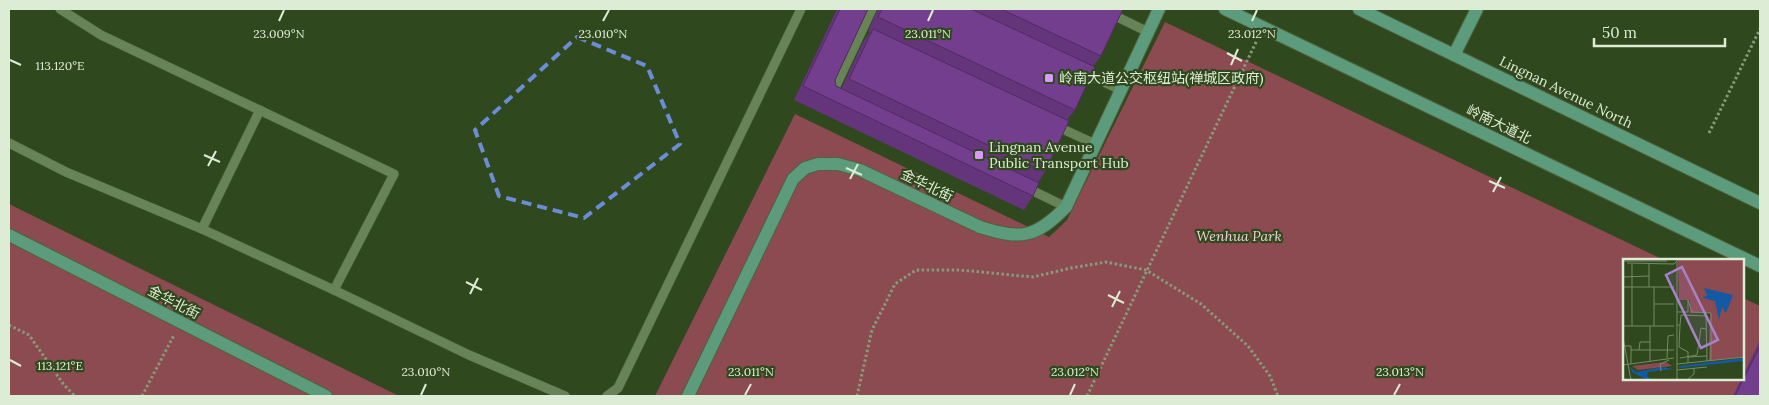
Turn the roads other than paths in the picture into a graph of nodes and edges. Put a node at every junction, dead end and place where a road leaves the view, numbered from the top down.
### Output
1 (60, 9) edge
2 (801, 9) edge
3 (872, 9) edge
4 (1101, 9) edge
5 (1159, 9) edge
6 (1225, 9) edge
7 (1359, 9) edge
8 (1477, 9) edge
9 (1148, 32) junction
10 (1454, 55) junction
11 (1068, 65) edge
12 (1121, 90) junction
13 (840, 100) edge
14 (260, 110) junction
15 (1042, 120) edge
16 (9, 143) edge
17 (1095, 144) junction
18 (1020, 185) edge
19 (1760, 203) edge
20 (1066, 207) junction
21 (202, 229) junction
22 (9, 235) edge
23 (1760, 266) edge
24 (334, 290) junction
25 (326, 396) edge
26 (565, 396) edge
27 (607, 396) edge
28 (688, 396) edge

1 - 14 lane
2 - 27 lane
3 - 13 lane
4 - 9 lane
5 - 9 street, 金华北街
6 - 23 street, 岭南大道北
7 - 10 street, Lingnan Avenue North
8 - 10 street
9 - 12 street, 金华北街
10 - 19 street, Lingnan Avenue North
11 - 12 lane
12 - 17 street, 金华北街
14 - 21 lane
14 - 24 lane
15 - 17 lane
16 - 21 lane
17 - 20 street, 金华北街
18 - 20 lane
20 - 28 street, 金华北街
21 - 24 lane
22 - 25 street, 金华北街
24 - 26 lane

